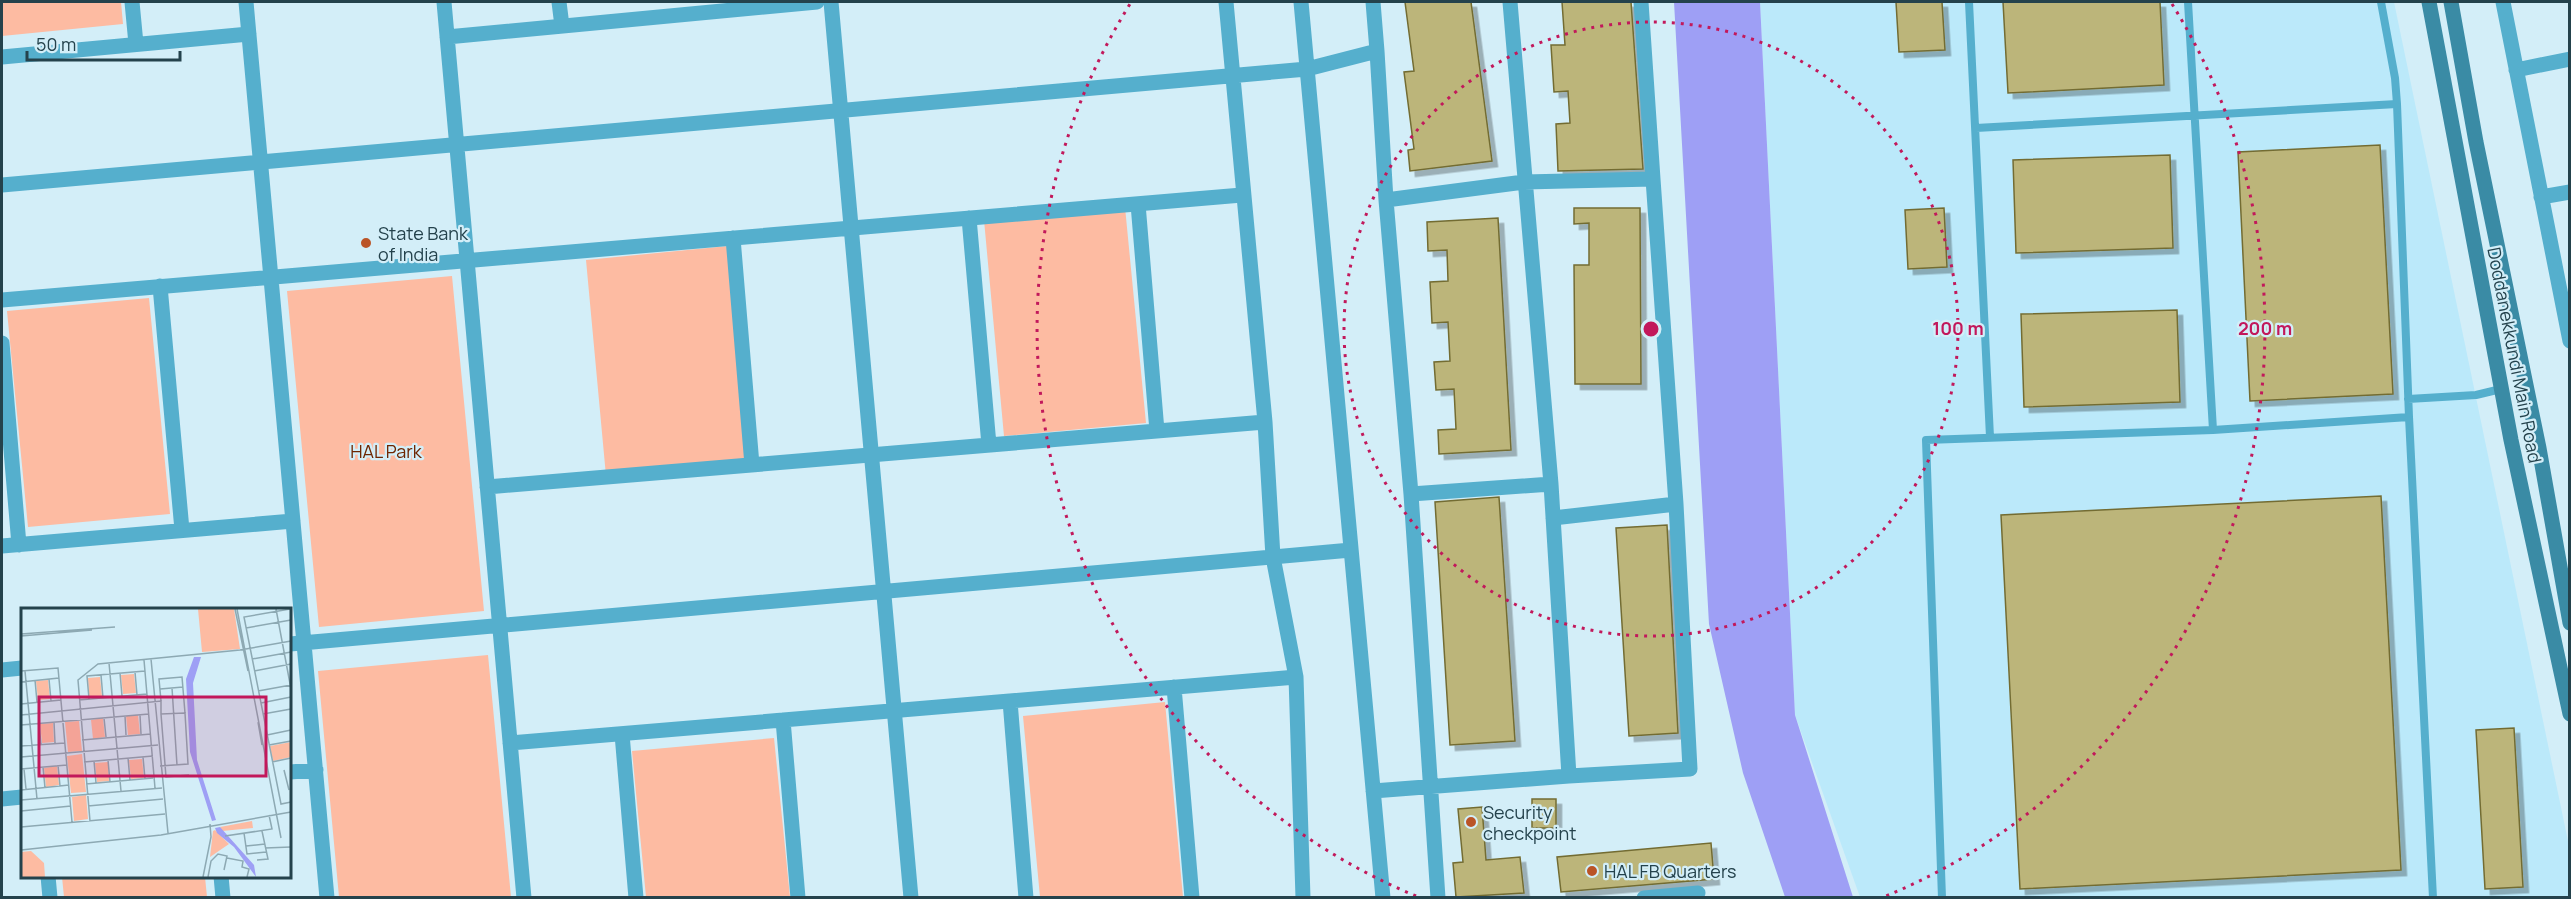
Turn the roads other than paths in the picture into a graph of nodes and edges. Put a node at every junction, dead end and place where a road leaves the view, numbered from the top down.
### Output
1 (132, 2) edge
2 (246, 2) edge
3 (444, 2) edge
4 (559, 2) edge
5 (817, 2) edge
6 (831, 2) edge
7 (1226, 2) edge
8 (1301, 2) edge
9 (1373, 2) edge
10 (1510, 2) edge
11 (1641, 2) edge
12 (1968, 2) edge
13 (2188, 2) edge
14 (2381, 2) edge
15 (2429, 2) edge
16 (2451, 2) edge
17 (2503, 2) edge
18 (721, 6) edge
19 (562, 26) junction
20 (249, 34) junction
21 (447, 37) junction
22 (136, 44) junction
23 (1377, 51) junction
24 (2, 57) edge
25 (2570, 59) edge
26 (1307, 69) junction
27 (2516, 70) junction
28 (1232, 76) junction
29 (2397, 104) junction
30 (840, 110) junction
31 (2194, 116) junction
32 (1976, 128) junction
33 (456, 145) junction
34 (261, 162) junction
35 (1653, 178) junction
36 (1524, 182) junction
37 (2, 185) edge
38 (2570, 192) edge
39 (1242, 195) junction
40 (2541, 197) junction
41 (1386, 200) junction
42 (1138, 204) junction
43 (969, 218) junction
44 (851, 228) junction
45 (733, 238) junction
46 (467, 260) junction
47 (271, 277) junction
48 (160, 286) junction
49 (2, 300) edge
50 (2570, 341) edge
51 (2, 343) edge
52 (2501, 389) junction
53 (2408, 399) junction
54 (2409, 417) junction
55 (1265, 422) junction
56 (1157, 430) junction
57 (2212, 430) junction
58 (1990, 437) junction
59 (988, 445) junction
60 (871, 455) junction
61 (752, 465) junction
62 (1551, 484) junction
63 (488, 487) junction
64 (1411, 494) junction
65 (1676, 504) junction
66 (1552, 518) junction
67 (293, 520) junction
68 (182, 530) junction
69 (19, 545) junction
70 (2, 546) edge
71 (1351, 550) junction
72 (1273, 556) junction
73 (884, 591) junction
74 (2570, 623) edge
75 (500, 626) junction
76 (297, 644) edge
77 (21, 668) edge
78 (2, 670) edge
79 (1296, 677) junction
80 (1174, 687) junction
81 (1010, 701) junction
82 (894, 710) junction
83 (2570, 714) edge
84 (783, 720) junction
85 (622, 734) junction
86 (510, 743) junction
87 (316, 770) junction
88 (291, 772) edge
89 (1569, 776) junction
90 (1429, 786) junction
91 (1373, 791) junction
92 (21, 797) edge
93 (2, 799) edge
94 (48, 878) edge
95 (221, 878) edge
96 (1698, 893) dead end
97 (50, 897) edge
98 (223, 897) edge
99 (327, 897) edge
100 (524, 897) edge
101 (636, 897) edge
102 (798, 897) edge
103 (911, 897) edge
104 (1026, 897) edge
105 (1192, 897) edge
106 (1303, 897) edge
107 (1383, 897) edge
108 (1438, 897) edge
109 (1644, 897) edge
110 (1942, 897) edge
111 (2433, 897) edge

1 - 22 street
2 - 20 street
3 - 21 street
4 - 19 street
5 - 18 street
6 - 30 street
7 - 28 street
8 - 26 street
9 - 23 street
10 - 36 street
11 - 35 street
12 - 32 lane
13 - 31 lane
14 - 29 lane
15 - 52 street, Doddanekkundi Main Road
16 - 74 street, Doddanekkundi Main Road
17 - 27 street
18 - 19 street
19 - 21 street
20 - 22 street
20 - 34 street
21 - 33 street
22 - 24 street
23 - 26 street
23 - 41 street
25 - 27 street
26 - 28 street
26 - 71 street
27 - 40 street
28 - 30 street
28 - 39 street
29 - 31 lane
29 - 53 lane
30 - 33 street
30 - 44 street
31 - 32 lane
31 - 57 lane
32 - 58 lane
33 - 34 street
33 - 46 street
34 - 37 street
34 - 47 street
35 - 36 street
35 - 65 street
36 - 41 street
36 - 62 street
38 - 40 street
39 - 42 street
39 - 55 street
40 - 50 street
41 - 64 street
42 - 43 street
42 - 56 street
43 - 44 street
43 - 59 street
44 - 45 street
44 - 60 street
45 - 46 street
45 - 61 street
46 - 47 street
46 - 63 street
47 - 48 street
47 - 67 street
48 - 49 street
48 - 68 street
51 - 69 street
52 - 53 lane
52 - 83 street, Doddanekkundi Main Road
53 - 54 lane
54 - 57 lane
54 - 111 lane
55 - 56 street
55 - 72 street
56 - 59 street
57 - 58 lane
58 - 110 lane
59 - 60 street
60 - 61 street
60 - 73 street
61 - 63 street
62 - 64 street
62 - 66 street
63 - 75 street
64 - 90 street
65 - 66 street
65 - 89 street
66 - 89 street
67 - 68 street
67 - 76 street
68 - 69 street
69 - 70 street
71 - 72 street
71 - 91 street
72 - 73 street
72 - 79 street
73 - 75 street
73 - 82 street
75 - 76 street
75 - 86 street
76 - 87 street
77 - 78 street
79 - 80 street
79 - 106 street
80 - 81 street
80 - 105 street
81 - 82 street
81 - 104 street
82 - 84 street
82 - 103 street
84 - 85 street
84 - 102 street
85 - 86 street
85 - 101 street
86 - 100 street
87 - 88 street
87 - 99 street
89 - 90 street
90 - 91 street
90 - 108 street
91 - 107 street
92 - 93 street
94 - 97 street
95 - 98 street
96 - 109 street

